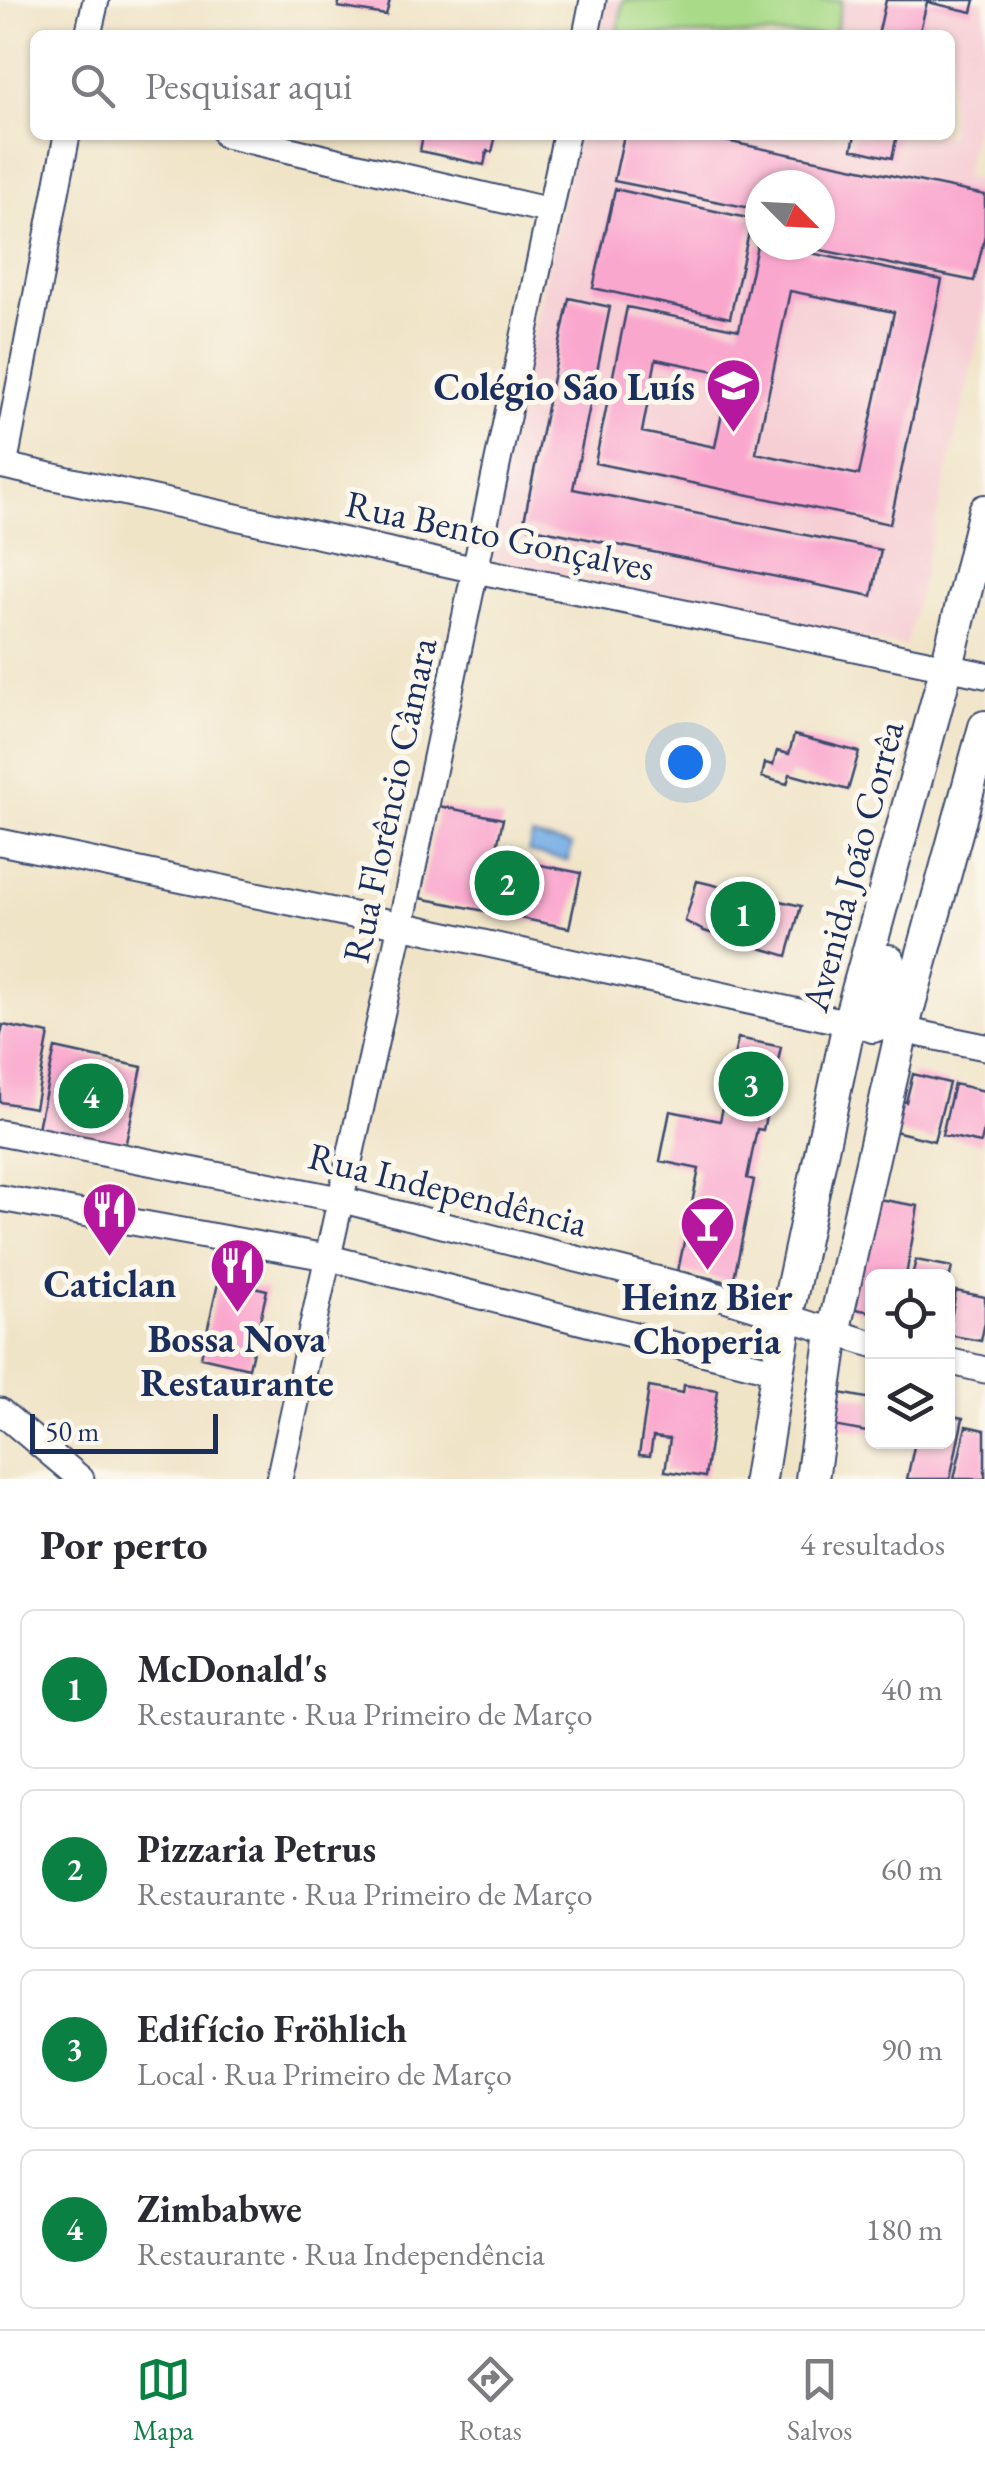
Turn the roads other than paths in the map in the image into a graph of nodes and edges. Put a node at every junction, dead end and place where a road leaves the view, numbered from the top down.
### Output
1 (96, 0) edge
2 (593, 0) edge
3 (89, 30) edge
4 (587, 30) edge
5 (66, 140) edge
6 (248, 140) edge
7 (565, 140) edge
8 (550, 210) junction
9 (2, 466) edge
10 (985, 511) edge
11 (476, 570) junction
12 (948, 666) junction
13 (985, 675) edge
14 (985, 727) edge
15 (0, 842) edge
16 (401, 925) junction
17 (875, 1026) junction
18 (985, 1047) edge
19 (0, 1134) edge
20 (0, 1198) edge
21 (339, 1199) junction
22 (326, 1257) junction
23 (786, 1318) junction
24 (833, 1333) junction
25 (865, 1342) edge
26 (955, 1364) edge
27 (777, 1370) junction
28 (985, 1370) edge
29 (0, 1411) edge
30 (81, 1479) edge
31 (279, 1479) edge
32 (760, 1479) edge
33 (812, 1479) edge

1 - 3 street
2 - 4 street
5 - 9 street
6 - 8 street
7 - 8 street, Rua Florêncio Câmara
8 - 11 street, Rua Florêncio Câmara
9 - 11 street, Rua Bento Gonçalves
10 - 12 main road, Avenida João Corrêa
11 - 12 street, Rua Bento Gonçalves
11 - 16 street, Rua Florêncio Câmara
12 - 13 street, Rua Bento Gonçalves
12 - 17 main road, Avenida João Corrêa
14 - 17 main road, Avenida João Corrêa
15 - 16 street
16 - 17 street
16 - 21 street, Rua Florêncio Câmara
17 - 18 street
17 - 23 main road, Avenida João Corrêa
17 - 24 main road, Avenida João Corrêa
19 - 21 street, Rua Independência
20 - 22 street
21 - 22 street, Rua Florêncio Câmara
21 - 23 street, Rua Independência
22 - 27 street
22 - 31 street, Rua Florêncio Câmara
23 - 24 street, Rua Independência
23 - 27 main road, Avenida João Corrêa
24 - 25 street, Rua Independência
24 - 33 main road, Avenida João Corrêa
26 - 28 street
27 - 32 main road, Avenida João Corrêa
29 - 30 street

